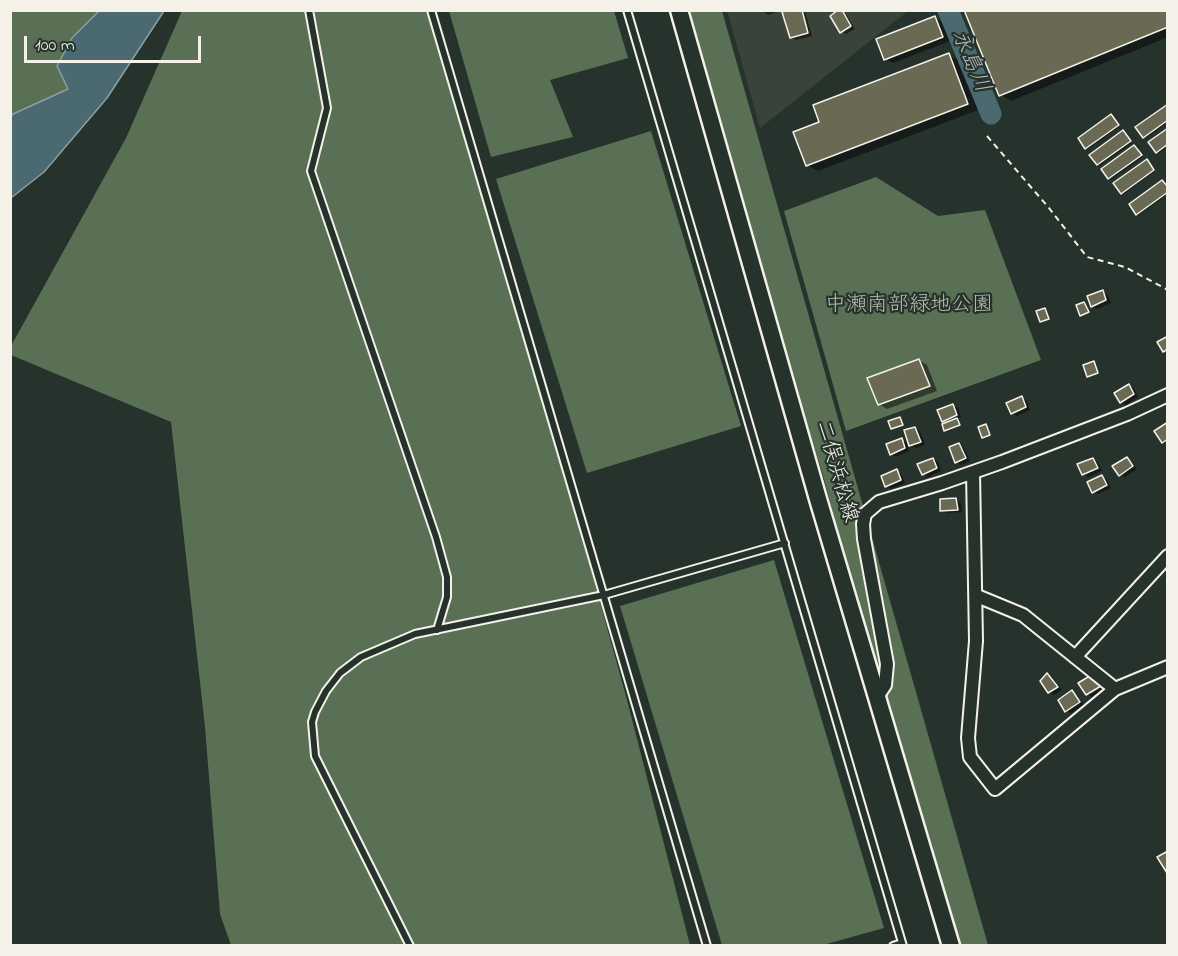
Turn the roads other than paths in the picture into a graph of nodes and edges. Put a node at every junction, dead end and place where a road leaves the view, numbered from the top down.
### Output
1 (309, 10) edge
2 (431, 10) edge
3 (627, 10) edge
4 (679, 10) edge
5 (1167, 395) edge
6 (974, 472) junction
7 (785, 543) junction
8 (1167, 556) edge
9 (604, 595) junction
10 (977, 596) junction
11 (437, 630) junction
12 (1075, 657) junction
13 (1167, 667) edge
14 (1115, 689) junction
15 (877, 697) junction
16 (903, 944) edge
17 (410, 945) edge
18 (707, 945) edge
19 (893, 945) edge
20 (951, 945) edge

1 - 11 lane
2 - 9 lane
3 - 7 lane
4 - 15 main road, 二俣浜松線
5 - 6 street
6 - 10 street
6 - 15 street
7 - 9 lane
7 - 16 lane
8 - 12 street
9 - 11 lane
9 - 18 lane
10 - 12 street
10 - 14 street
11 - 17 lane
12 - 14 street
13 - 14 street
15 - 20 main road, 二俣浜松線
16 - 19 lane

